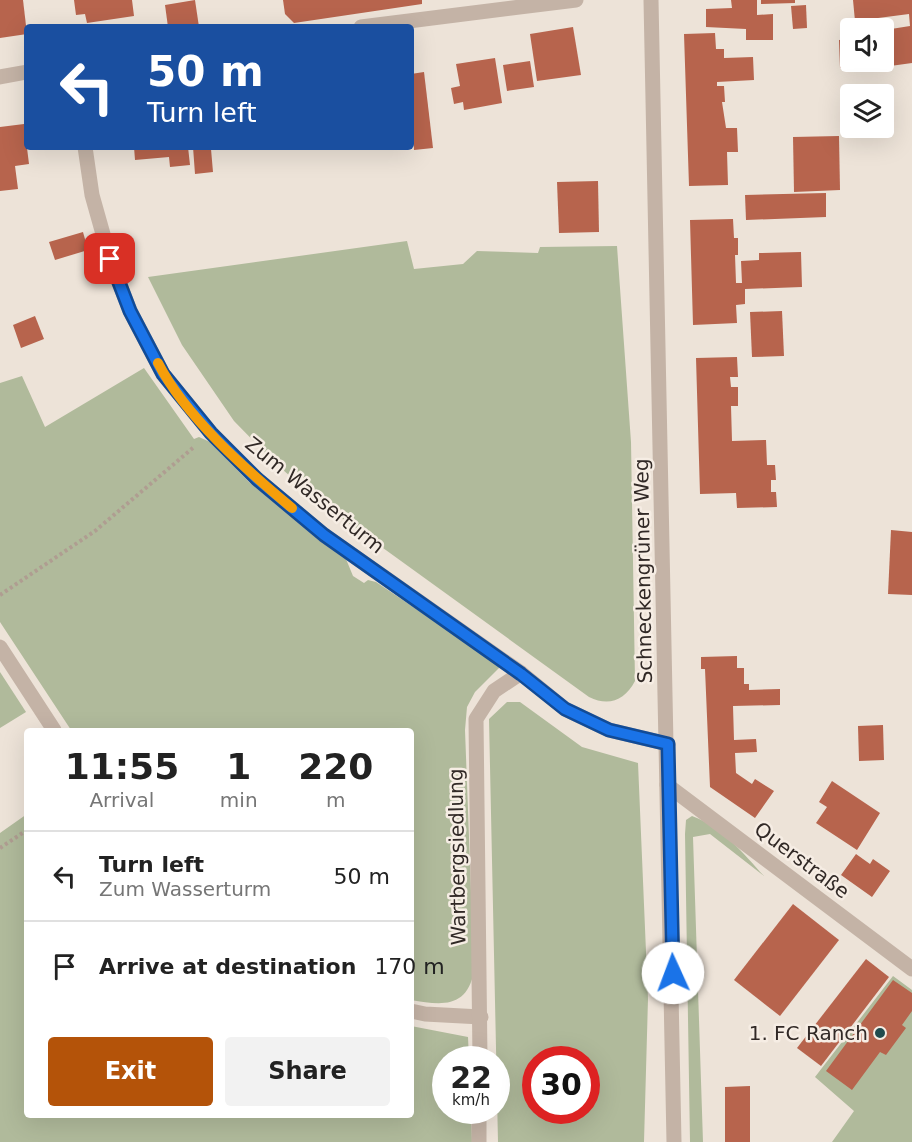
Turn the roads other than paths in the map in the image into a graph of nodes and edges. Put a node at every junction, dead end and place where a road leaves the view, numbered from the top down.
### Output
1 (576, 0) edge
2 (651, 0) edge
3 (385, 24) edge
4 (24, 73) edge
5 (0, 77) edge
6 (86, 150) edge
7 (0, 647) edge
8 (521, 674) junction
9 (53, 728) edge
10 (668, 744) junction
11 (667, 785) junction
12 (912, 969) edge
13 (414, 1012) edge
14 (481, 1017) junction
15 (480, 1046) edge
16 (479, 1124) edge
17 (479, 1142) edge
18 (674, 1142) edge

1 - 3 street
2 - 10 street, Schneckengrüner Weg
4 - 5 street
6 - 8 street, Zum Wasserturm
7 - 9 street
8 - 10 street, Zum Wasserturm
8 - 14 street, Wartbergsiedlung
10 - 11 street, Schneckengrüner Weg
11 - 12 street, Querstraße
11 - 18 street, Schneckengrüner Weg
13 - 14 street
14 - 15 street, Wartbergsiedlung
16 - 17 street

